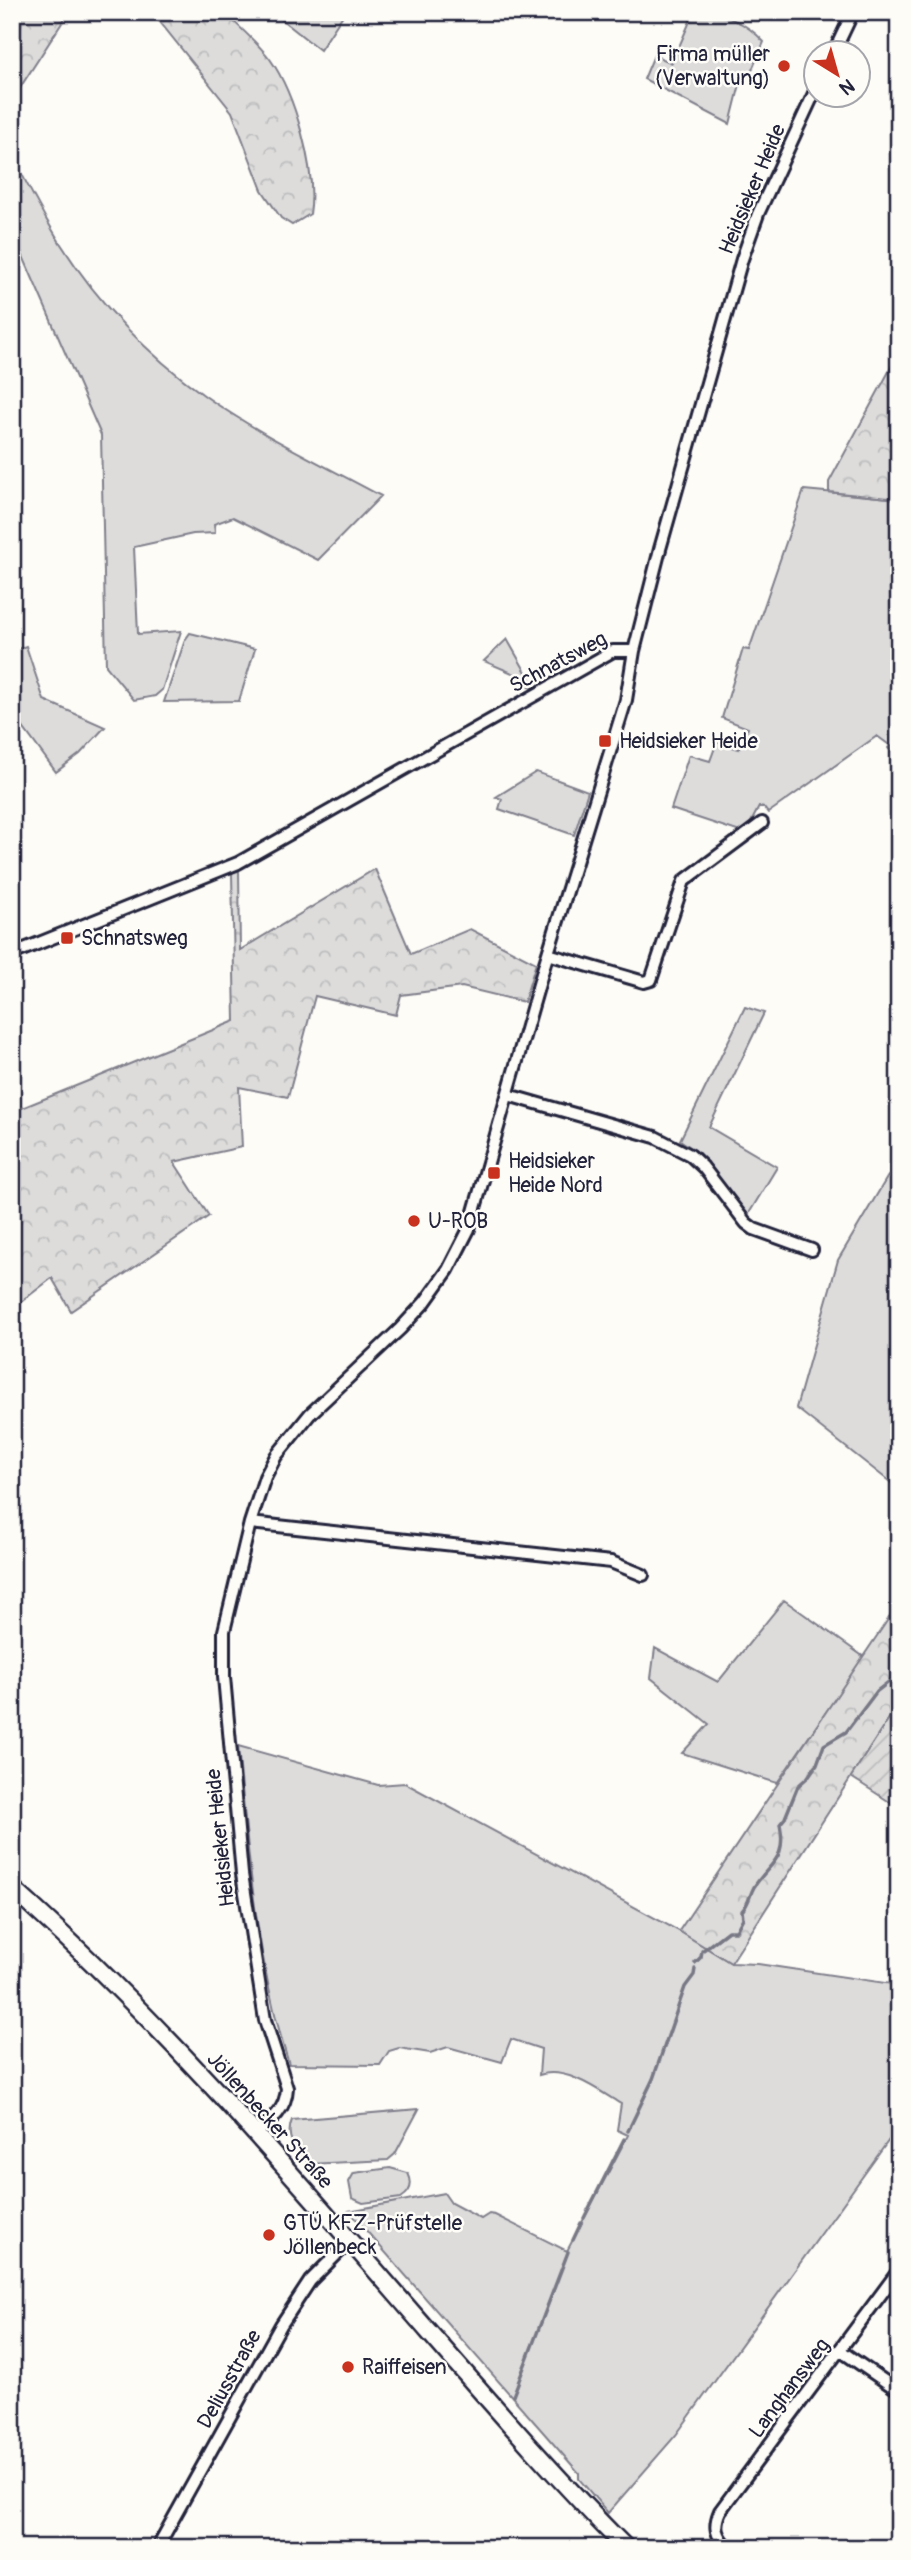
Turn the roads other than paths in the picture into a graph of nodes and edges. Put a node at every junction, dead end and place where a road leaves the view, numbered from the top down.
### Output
1 (853, 12) edge
2 (841, 38) edge
3 (808, 108) edge
4 (634, 651) junction
5 (762, 823) dead end
6 (12, 954) edge
7 (548, 954) junction
8 (508, 1095) junction
9 (812, 1250) dead end
10 (250, 1523) junction
11 (643, 1575) dead end
12 (12, 1888) edge
13 (255, 2134) junction
14 (350, 2241) junction
15 (899, 2270) edge
16 (841, 2351) junction
17 (899, 2391) edge
18 (157, 2548) edge
19 (626, 2548) edge
20 (727, 2548) edge

1 - 2 street
3 - 4 street, Heidsieker Heide
4 - 6 street, Schnatsweg
4 - 7 street, Heidsieker Heide
5 - 7 street
7 - 8 street, Heidsieker Heide
8 - 9 street
8 - 10 street, Heidsieker Heide
10 - 11 street
10 - 13 street, Heidsieker Heide
12 - 13 main road, Jöllenbecker Straße
13 - 14 main road, Jöllenbecker Straße
14 - 18 street, Deliusstraße
14 - 19 main road, Jöllenbecker Straße
15 - 16 street, Langhansweg
16 - 17 street
16 - 20 street, Langhansweg

